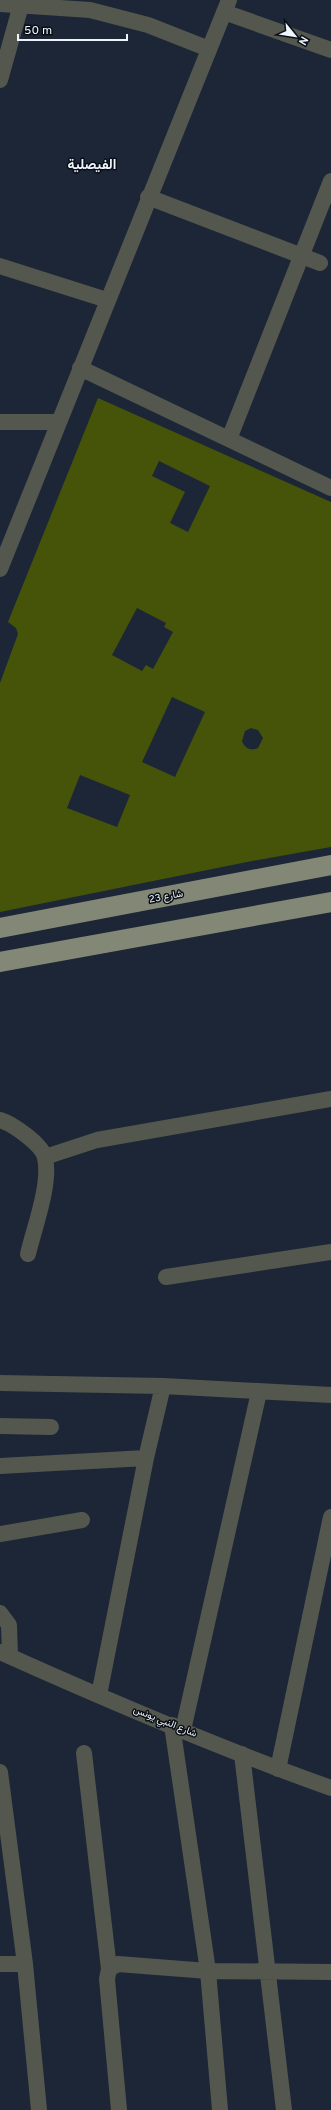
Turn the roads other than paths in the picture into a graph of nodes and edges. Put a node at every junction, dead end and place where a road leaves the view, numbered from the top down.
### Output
1 (0, 4) edge
2 (21, 5) junction
3 (227, 6) edge
4 (209, 49) junction
5 (331, 50) edge
6 (0, 80) edge
7 (331, 181) edge
8 (148, 197) junction
9 (301, 256) junction
10 (320, 263) dead end
11 (0, 266) edge
12 (108, 300) junction
13 (80, 368) junction
14 (0, 422) edge
15 (59, 422) junction
16 (229, 439) junction
17 (331, 488) edge
18 (0, 569) edge
19 (331, 865) edge
20 (331, 902) edge
21 (0, 928) edge
22 (5, 961) edge
23 (331, 1099) edge
24 (0, 1120) edge
25 (45, 1157) junction
26 (331, 1252) edge
27 (28, 1254) dead end
28 (166, 1277) dead end
29 (0, 1383) edge
30 (163, 1386) junction
31 (259, 1392) junction
32 (331, 1395) edge
33 (0, 1426) edge
34 (51, 1427) dead end
35 (146, 1458) junction
36 (0, 1466) edge
37 (331, 1517) edge
38 (82, 1520) dead end
39 (0, 1534) edge
40 (0, 1613) edge
41 (5, 1654) edge
42 (99, 1695) junction
43 (177, 1727) junction
44 (84, 1753) dead end
45 (242, 1754) junction
46 (278, 1769) junction
47 (0, 1772) edge
48 (331, 1788) edge
49 (0, 1964) edge
50 (25, 1964) junction
51 (109, 1968) junction
52 (208, 1971) junction
53 (267, 1971) junction
54 (331, 1972) edge
55 (39, 2110) edge
56 (119, 2110) edge
57 (220, 2110) edge
58 (284, 2110) edge

1 - 2 street
2 - 4 street
2 - 6 street
3 - 4 street
3 - 5 street
4 - 8 street
7 - 9 street
8 - 9 street
8 - 12 street
9 - 10 street
9 - 16 street
11 - 12 street
12 - 13 street
13 - 15 street
13 - 16 street
14 - 15 street
15 - 18 street
16 - 17 street
19 - 21 main road, شارع 23
20 - 22 main road
23 - 25 street
24 - 25 street
25 - 27 street
26 - 28 street
29 - 30 street
30 - 31 street
30 - 35 street
31 - 32 street
31 - 43 street
33 - 34 street
35 - 36 street
35 - 42 street
37 - 46 street
38 - 39 street
40 - 41 street
41 - 42 street, شارع النبي يونس
42 - 43 street, شارع النبي يونس
43 - 45 street, شارع النبي يونس
43 - 52 street
44 - 51 street
45 - 46 street, شارع النبي يونس
45 - 53 street
46 - 48 street, شارع النبي يونس
47 - 50 street
49 - 50 street
50 - 55 street
51 - 52 street
51 - 56 street
52 - 53 street
52 - 57 street
53 - 54 street
53 - 58 street

